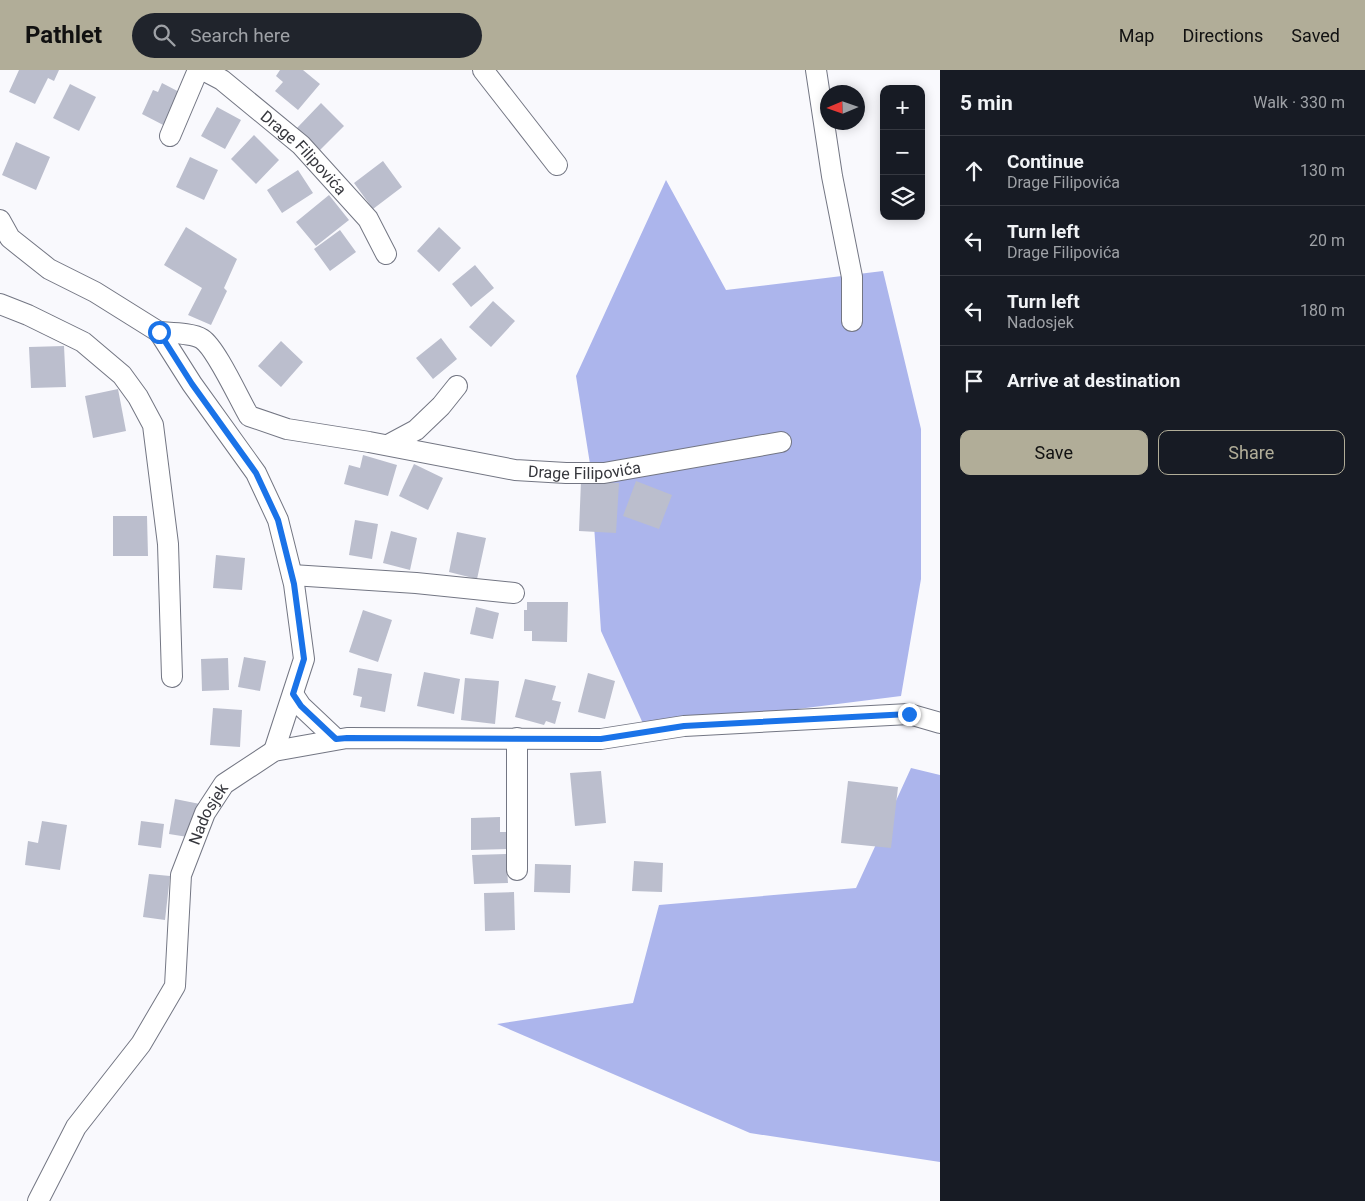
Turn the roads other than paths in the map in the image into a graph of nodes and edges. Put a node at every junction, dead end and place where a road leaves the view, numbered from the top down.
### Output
1 (198, 70) edge
2 (203, 70) edge
3 (483, 70) edge
4 (816, 70) edge
5 (170, 136) dead end
6 (557, 165) dead end
7 (0, 220) edge
8 (386, 254) dead end
9 (0, 304) edge
10 (852, 322) dead end
11 (159, 332) junction
12 (457, 386) dead end
13 (781, 442) dead end
14 (388, 445) junction
15 (292, 575) junction
16 (514, 592) dead end
17 (172, 677) dead end
18 (293, 694) junction
19 (940, 723) edge
20 (517, 738) junction
21 (336, 739) junction
22 (274, 751) junction
23 (517, 870) dead end
24 (38, 1201) edge

1 - 5 street
2 - 8 street, Drage Filipovića
3 - 6 street
4 - 10 street
7 - 11 street, Drage Filipovića
9 - 17 street
11 - 14 street, Drage Filipovića
11 - 15 street, Drage Filipovića
12 - 14 street
13 - 14 street, Drage Filipovića
15 - 16 street
15 - 18 street, Drage Filipovića
18 - 21 street
18 - 22 street, Drage Filipovića
19 - 20 street, Nadosjek
20 - 21 street, Nadosjek
20 - 23 street
21 - 22 street, Nadosjek
22 - 24 street, Nadosjek

